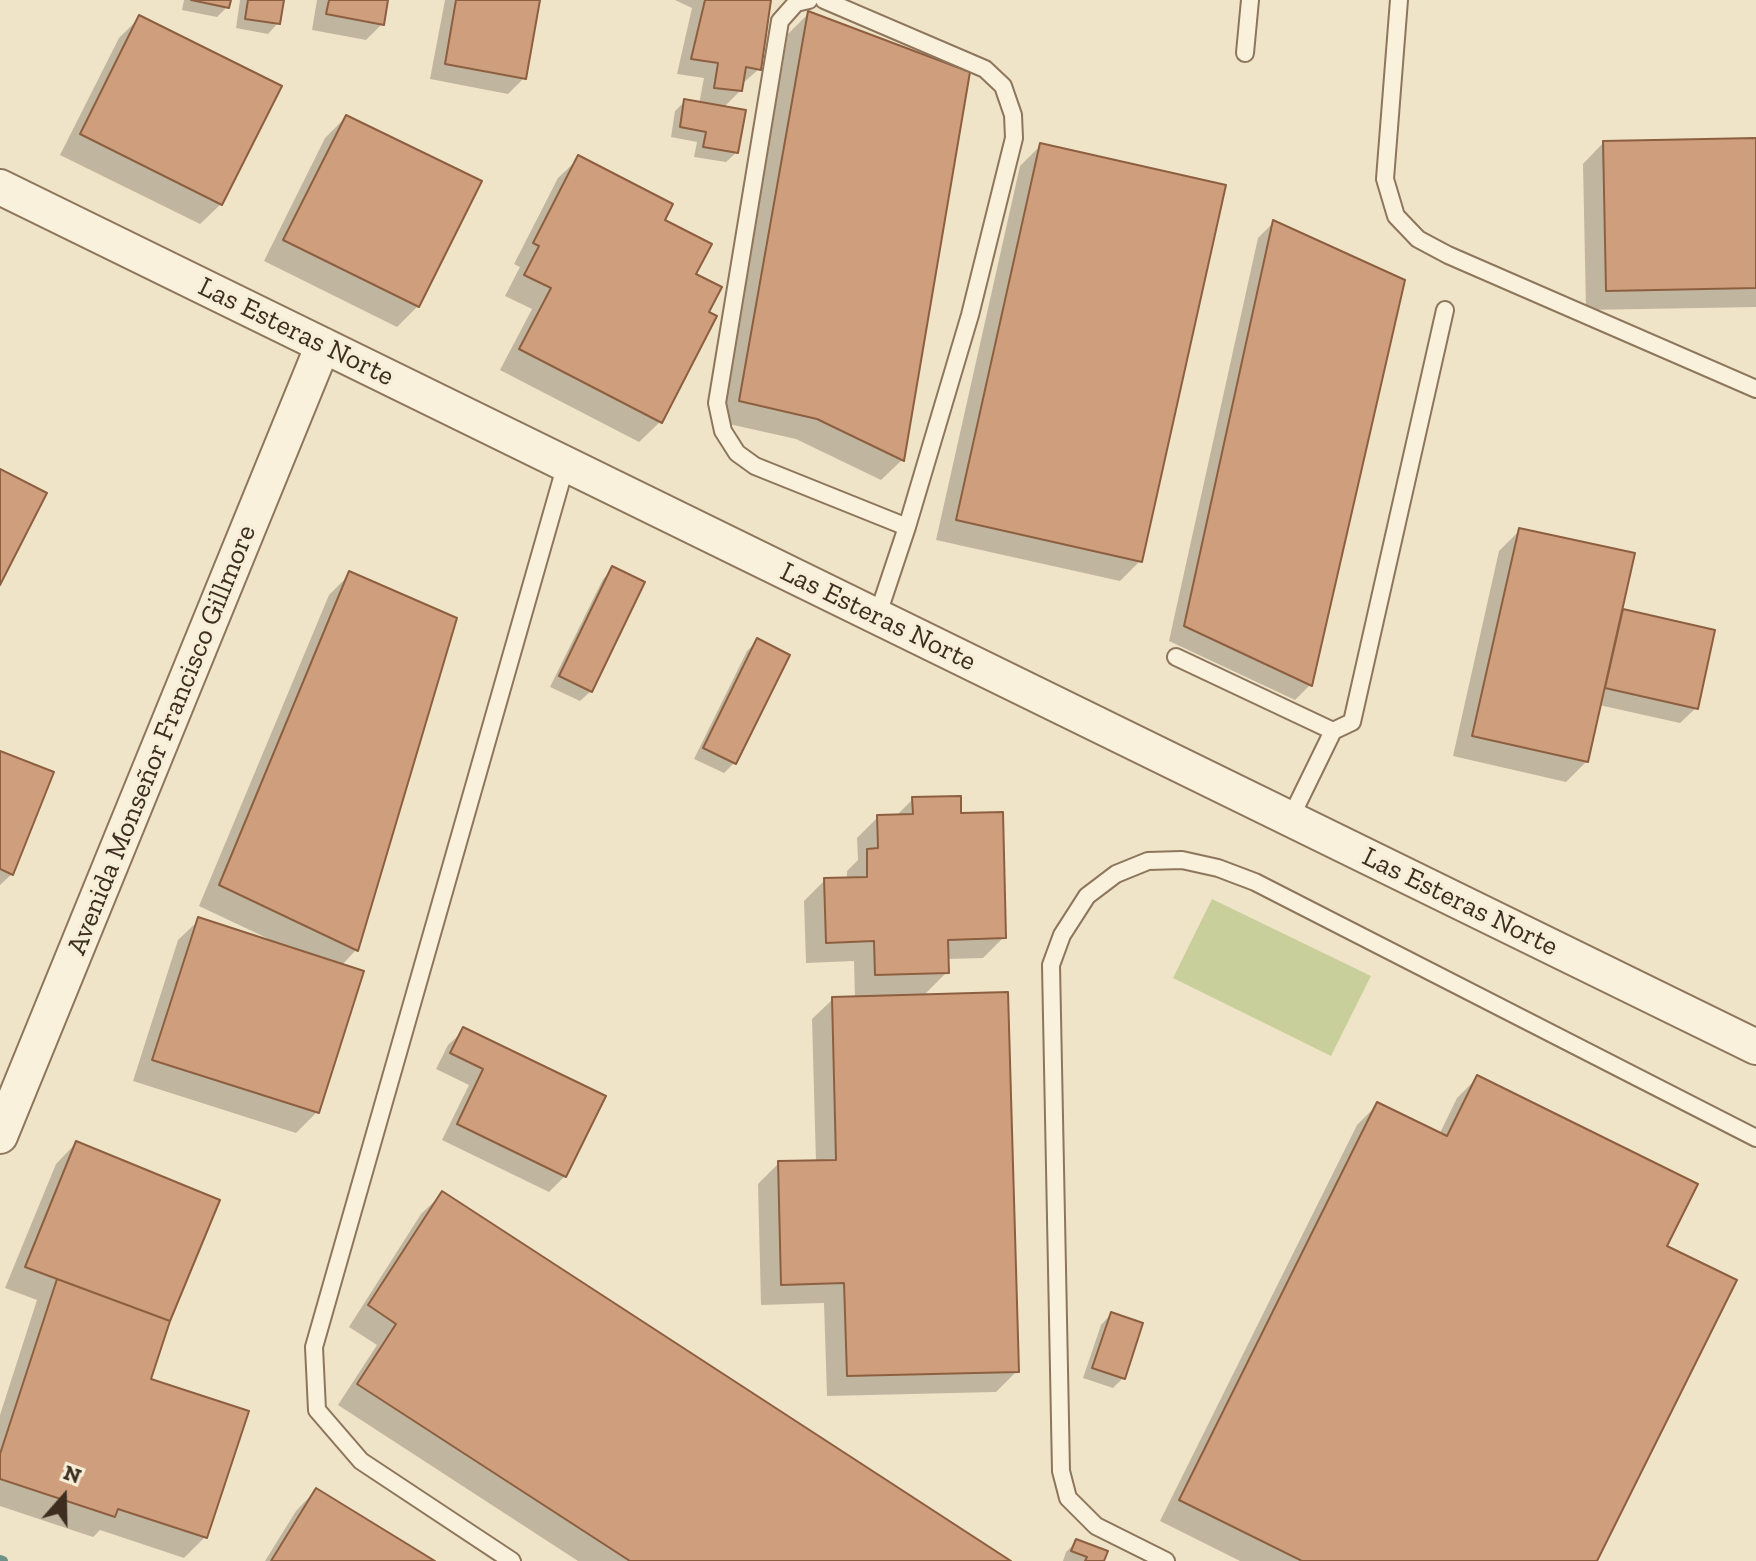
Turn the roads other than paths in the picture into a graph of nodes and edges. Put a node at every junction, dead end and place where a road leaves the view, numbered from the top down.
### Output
1 (809, 0) edge
2 (824, 0) edge
3 (1250, 0) edge
4 (1399, 0) edge
5 (1245, 53) dead end
6 (0, 187) edge
7 (1445, 310) dead end
8 (323, 345) junction
9 (1756, 389) edge
10 (566, 464) junction
11 (907, 527) junction
12 (877, 617) junction
13 (1176, 657) dead end
14 (1333, 731) junction
15 (1290, 819) junction
16 (1756, 1047) edge
17 (0, 1136) edge
18 (1756, 1138) edge
19 (512, 1561) edge
20 (1166, 1561) edge

1 - 11 lane
2 - 11 lane
3 - 5 lane
4 - 9 lane
6 - 8 street, Las Esteras Norte
7 - 14 lane
8 - 10 street, Las Esteras Norte
8 - 17 street, Avenida Monseñor Francisco Gillmore
10 - 12 street, Las Esteras Norte
10 - 19 lane
11 - 12 lane
12 - 15 street, Las Esteras Norte
13 - 14 lane
14 - 15 lane
15 - 16 street, Las Esteras Norte
18 - 20 lane

